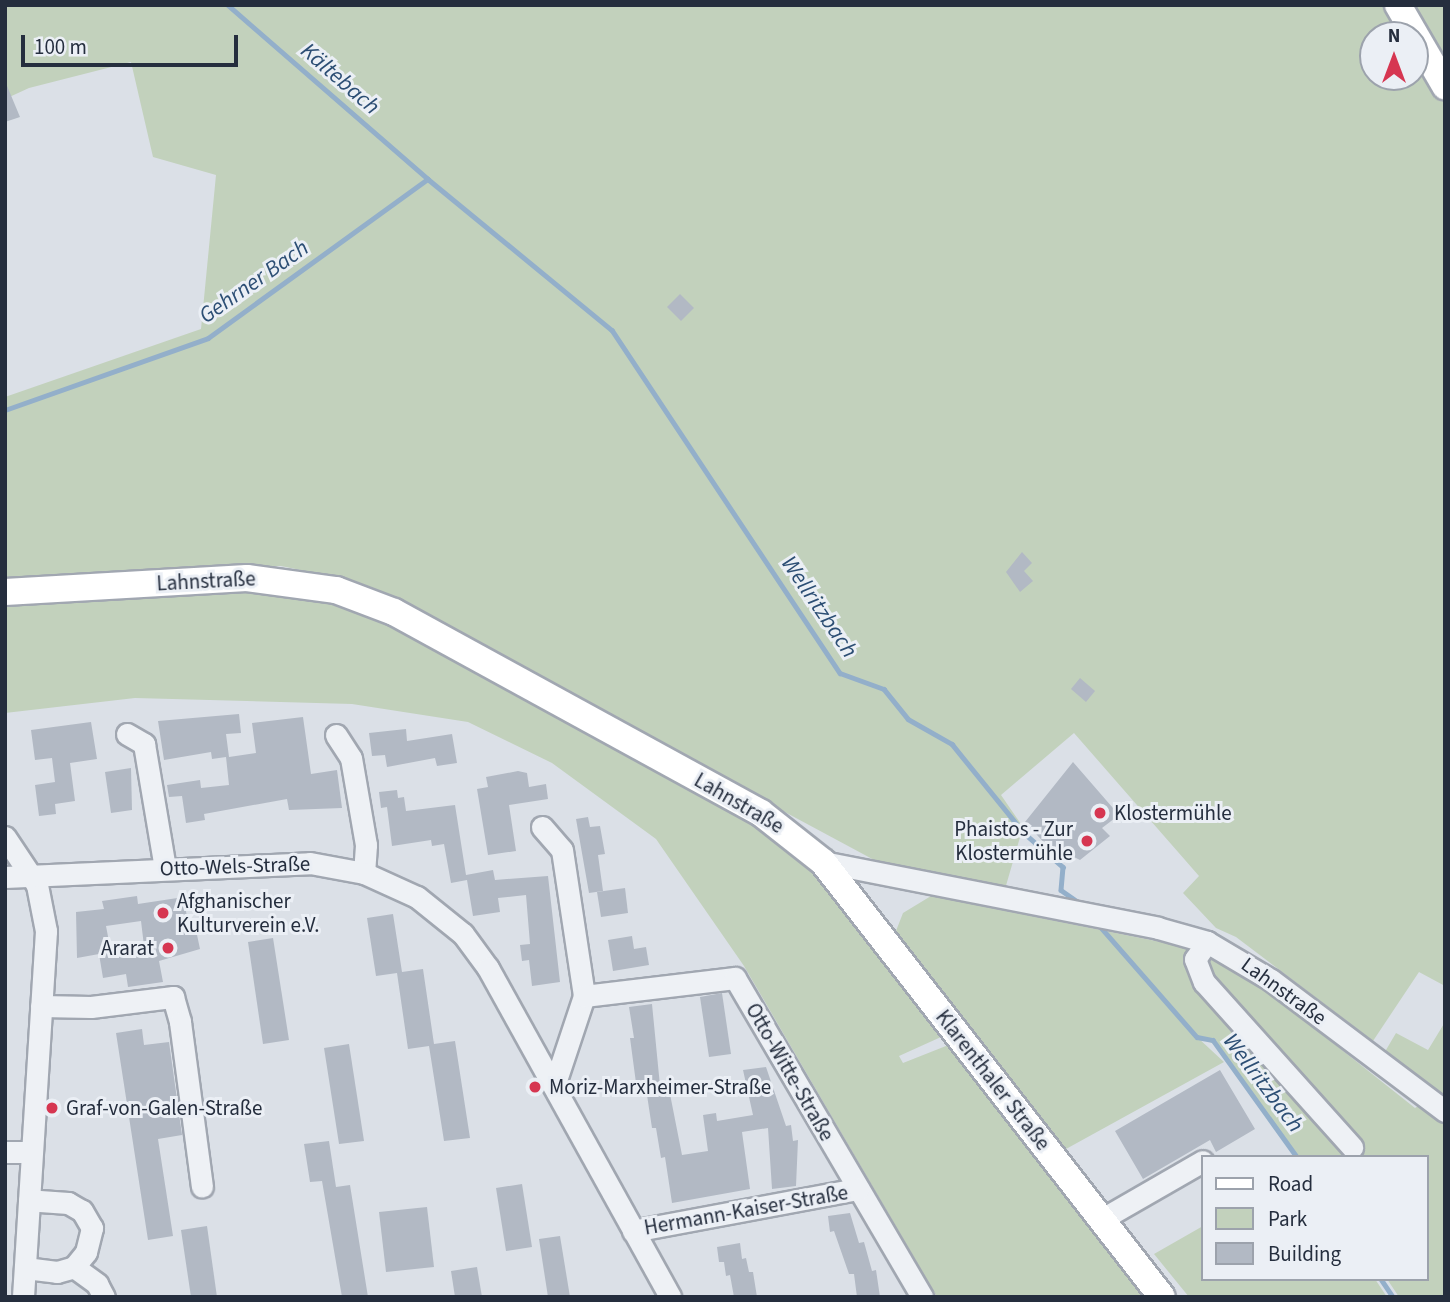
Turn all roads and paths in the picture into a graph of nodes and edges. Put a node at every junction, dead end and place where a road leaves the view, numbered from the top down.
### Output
1 (1398, 5) edge
2 (1445, 86) edge
3 (5, 592) edge
4 (127, 734) dead end
5 (336, 735) dead end
6 (542, 827) dead end
7 (5, 836) edge
8 (823, 862) junction
9 (165, 868) junction
10 (363, 873) junction
11 (31, 875) junction
12 (5, 877) edge
13 (1207, 942) junction
14 (584, 996) junction
15 (41, 1006) junction
16 (554, 1086) junction
17 (1445, 1111) edge
18 (1352, 1147) dead end
19 (31, 1152) junction
20 (5, 1153) edge
21 (1202, 1162) edge
22 (202, 1187) dead end
23 (858, 1189) junction
24 (29, 1200) junction
25 (1102, 1219) junction
26 (633, 1231) junction
27 (74, 1267) junction
28 (25, 1268) junction
29 (23, 1297) edge
30 (104, 1297) edge
31 (670, 1297) edge
32 (922, 1297) edge
33 (1162, 1297) edge

1 - 2 main road
3 - 8 main road, Lahnstraße
4 - 9 street
5 - 10 street
6 - 14 street
7 - 11 street
8 - 13 street, Lahnstraße
8 - 25 main road, Klarenthaler Straße
9 - 10 street, Otto-Wels-Straße
9 - 11 street, Otto-Wels-Straße
10 - 16 street, Otto-Wels-Straße
11 - 12 street, Otto-Wels-Straße
11 - 15 street
13 - 17 street, Lahnstraße
13 - 18 street
14 - 16 street
14 - 23 street, Otto-Witte-Straße
15 - 19 street
15 - 22 street
16 - 26 street, Otto-Wels-Straße
19 - 20 street
19 - 24 street
21 - 25 street
23 - 26 street, Hermann-Kaiser-Straße
23 - 32 street, Otto-Witte-Straße
24 - 27 street
24 - 28 street
25 - 33 main road, Klarenthaler Straße
26 - 31 street, Otto-Wels-Straße
27 - 28 street
27 - 30 street
28 - 29 street

